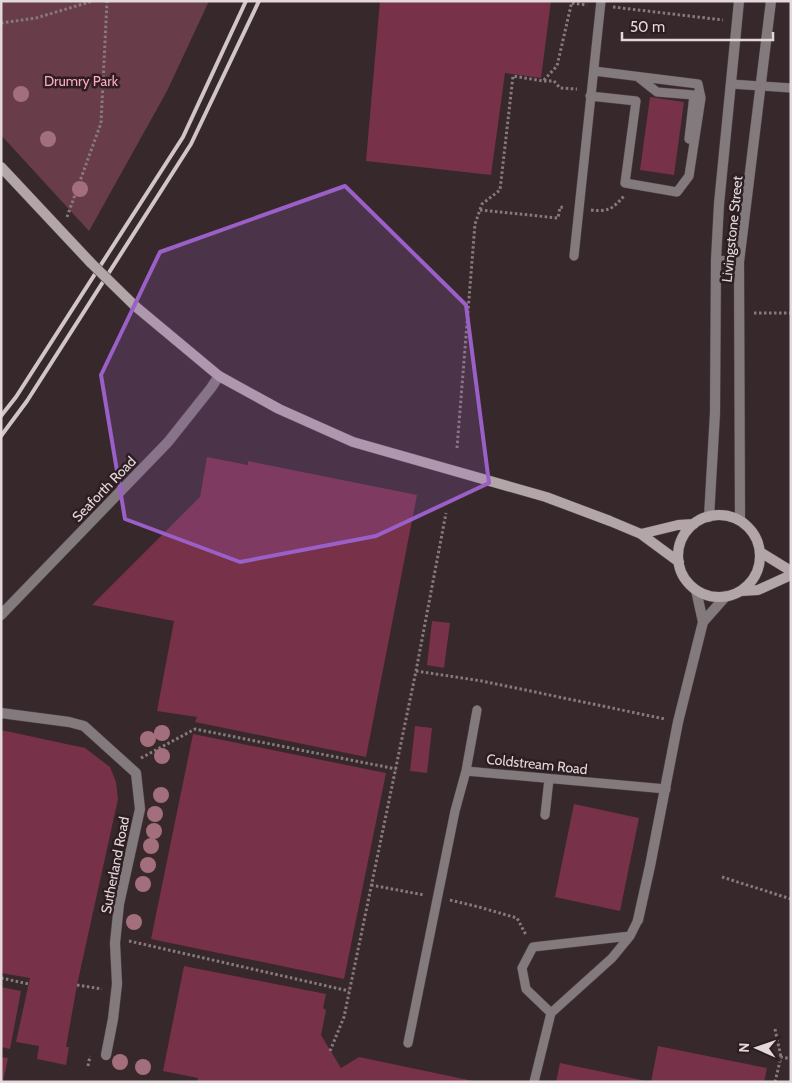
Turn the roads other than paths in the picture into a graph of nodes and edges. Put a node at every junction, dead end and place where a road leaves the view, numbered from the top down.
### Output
1 (739, 1) edge
2 (771, 1) edge
3 (601, 4) edge
4 (594, 71) junction
5 (731, 84) junction
6 (761, 87) junction
7 (791, 88) edge
8 (590, 96) junction
9 (1, 168) edge
10 (574, 256) dead end
11 (716, 260) junction
12 (739, 262) junction
13 (219, 376) junction
14 (709, 517) junction
15 (740, 520) junction
16 (694, 524) junction
17 (641, 534) junction
18 (760, 552) junction
19 (679, 562) junction
20 (791, 571) edge
21 (791, 575) edge
22 (696, 590) junction
23 (741, 591) junction
24 (726, 596) junction
25 (1, 615) edge
26 (702, 622) junction
27 (477, 710) dead end
28 (1, 713) edge
29 (466, 770) junction
30 (549, 779) junction
31 (666, 790) junction
32 (545, 815) dead end
33 (638, 920) joint
34 (630, 936) junction
35 (552, 1013) junction
36 (408, 1043) dead end
37 (106, 1055) dead end
38 (534, 1082) edge

1 - 5 street, Livingstone Street
2 - 6 street, Livingstone Street
3 - 4 lane
4 - 8 lane
4 - 8 lane
5 - 6 lane
5 - 11 street, Livingstone Street
6 - 7 lane
6 - 12 street, Livingstone Street
8 - 10 lane
9 - 13 street, bridge
11 - 12 lane
11 - 14 street, Livingstone Street
12 - 15 street, Livingstone Street
13 - 17 street
13 - 25 street, Seaforth Road
14 - 15 street
14 - 16 street
15 - 18 street
16 - 17 street
16 - 19 street
17 - 19 street
18 - 20 street
18 - 23 street
19 - 22 street
21 - 23 street
22 - 24 street
22 - 26 street
23 - 24 street
24 - 26 street
26 - 31 street
27 - 29 lane, Coldstream Road
28 - 37 street, Sutherland Road
29 - 30 lane, Coldstream Road
29 - 36 lane
30 - 31 lane, Coldstream Road
30 - 32 lane
31 - 33 street
33 - 34 lane
34 - 35 lane
34 - 35 lane
35 - 38 lane

